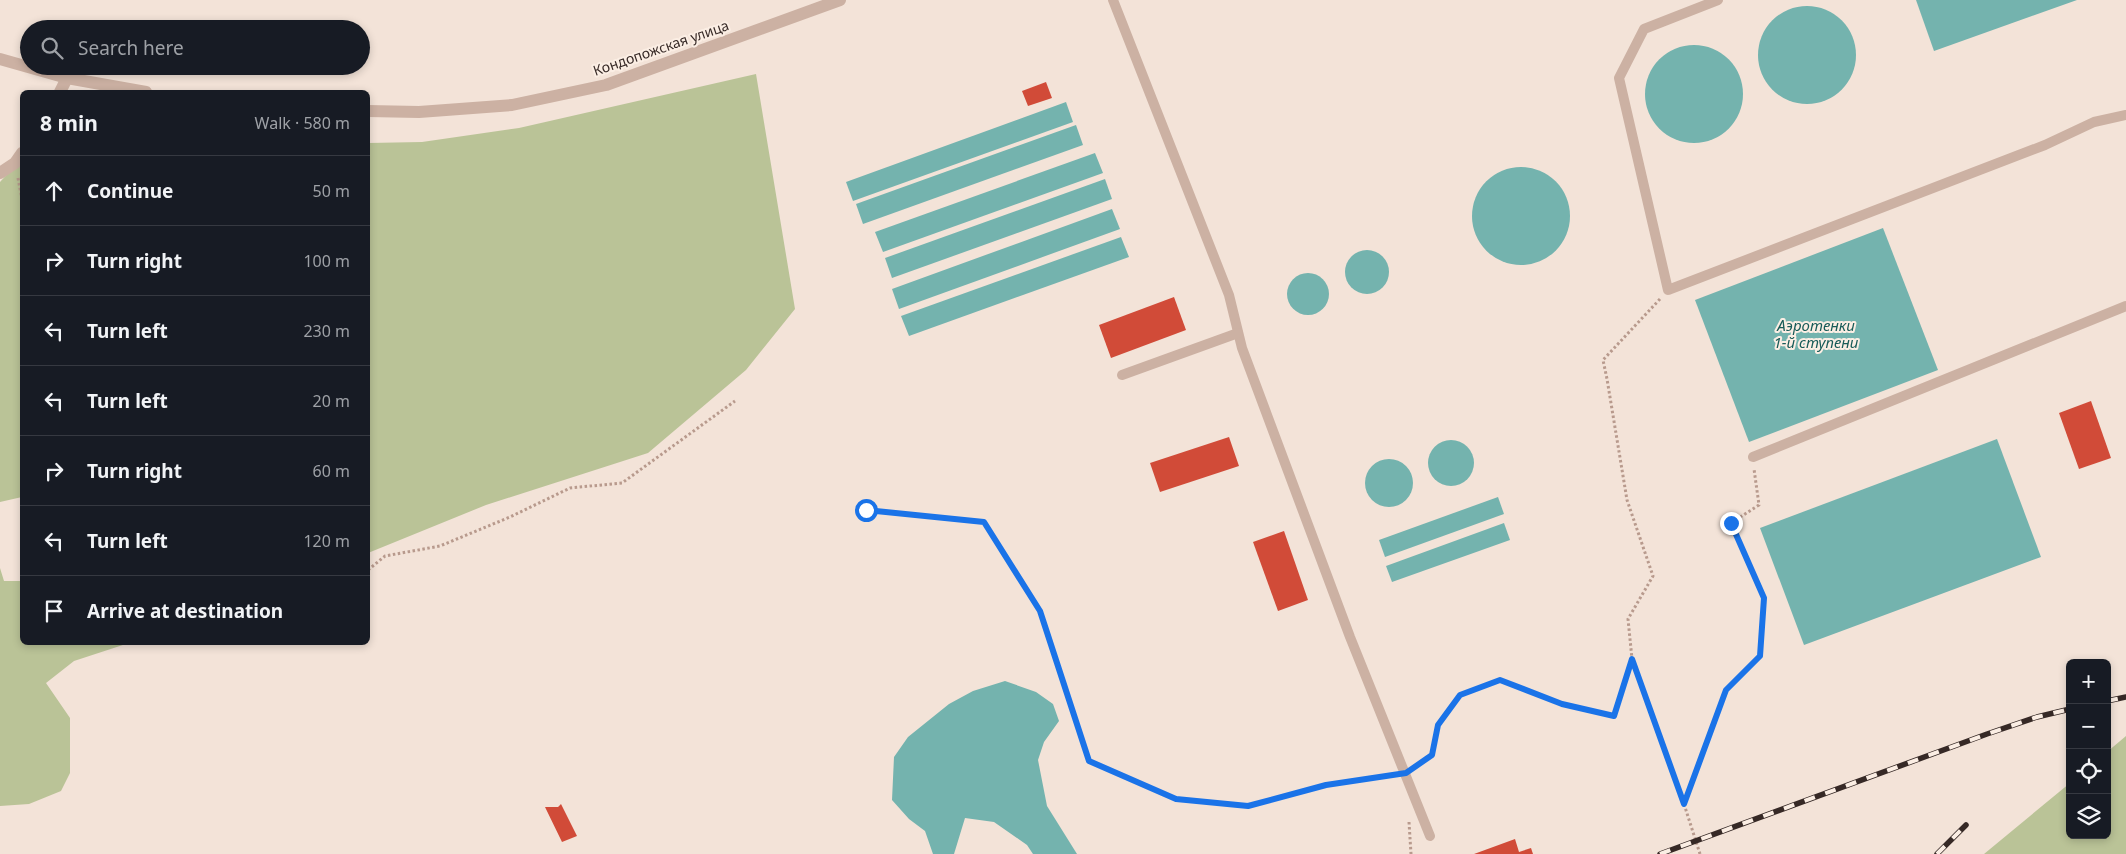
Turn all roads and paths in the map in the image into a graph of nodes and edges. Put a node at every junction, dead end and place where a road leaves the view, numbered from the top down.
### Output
1 (840, 0) edge
2 (1113, 0) edge
3 (1718, 0) edge
4 (0, 59) edge
5 (20, 65) edge
6 (57, 75) edge
7 (68, 78) junction
8 (61, 90) edge
9 (135, 90) edge
10 (370, 111) edge
11 (2126, 115) edge
12 (19, 158) edge
13 (20, 172) edge
14 (0, 173) edge
15 (1668, 290) junction
16 (2126, 306) edge
17 (1238, 333) junction
18 (1122, 375) dead end
19 (736, 402) dead end
20 (1753, 457) joint
21 (866, 510) dead end
22 (370, 568) edge
23 (1632, 659) junction
24 (1406, 773) junction
25 (1684, 804) junction
26 (1409, 818) dead end
27 (1430, 836) dead end
28 (1411, 854) edge
29 (1700, 854) edge

1 - 10 street, Кондопожская улица
2 - 17 lane
3 - 15 lane
4 - 5 street
6 - 7 street
7 - 8 street
7 - 9 street
11 - 15 lane
12 - 13 path
12 - 14 street
15 - 23 path
16 - 20 lane
17 - 18 lane
17 - 24 lane
19 - 22 path
20 - 25 path
21 - 24 path
23 - 24 path
23 - 25 path
24 - 27 lane
25 - 29 path
26 - 28 path

